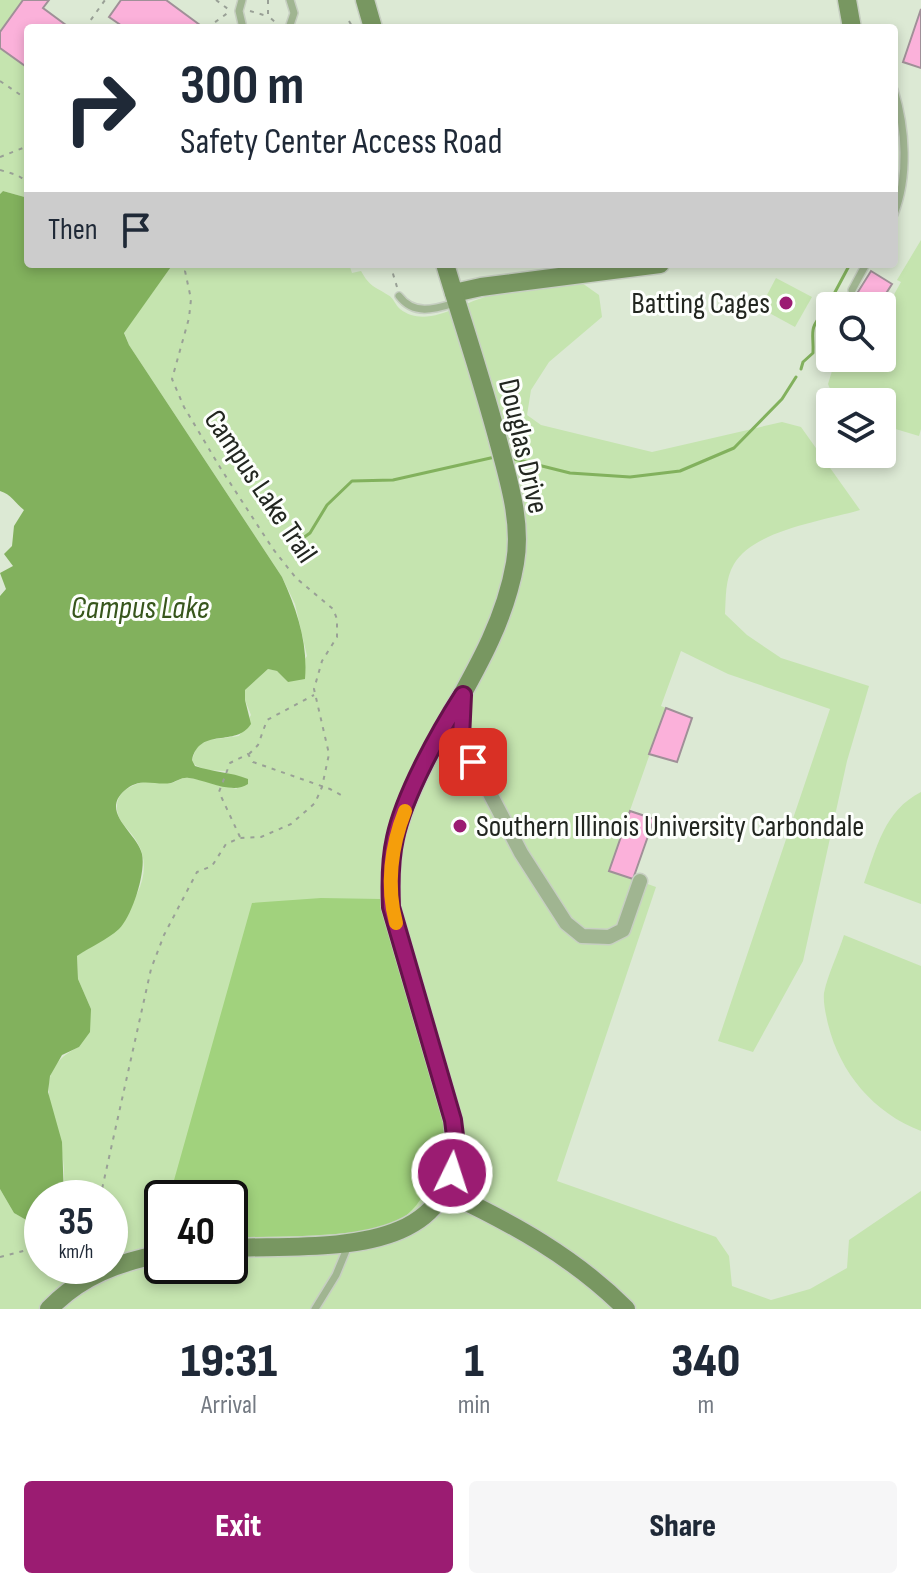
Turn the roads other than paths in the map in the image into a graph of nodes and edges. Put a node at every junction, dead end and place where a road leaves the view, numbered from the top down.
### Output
1 (242, 0) edge
2 (290, 0) edge
3 (365, 0) edge
4 (847, 0) edge
5 (242, 24) edge
6 (290, 24) edge
7 (372, 24) edge
8 (851, 24) edge
9 (898, 115) edge
10 (898, 204) edge
11 (446, 268) edge
12 (629, 268) edge
13 (864, 268) edge
14 (852, 290) dead end
15 (399, 296) road end
16 (455, 298) junction
17 (463, 695) junction
18 (640, 881) dead end
19 (446, 1192) junction
20 (349, 1244) junction
21 (248, 1247) edge
22 (144, 1257) edge
23 (49, 1309) edge
24 (315, 1309) edge
25 (626, 1309) edge

1 - 5 lane
2 - 6 lane
3 - 7 street
4 - 8 street
9 - 10 lane
11 - 16 street, Douglas Drive
12 - 16 street
13 - 14 lane
15 - 16 lane
16 - 17 street, Douglas Drive
17 - 18 street
17 - 19 street, Douglas Drive
19 - 20 street
19 - 25 street
20 - 21 street
20 - 24 lane
22 - 23 street

